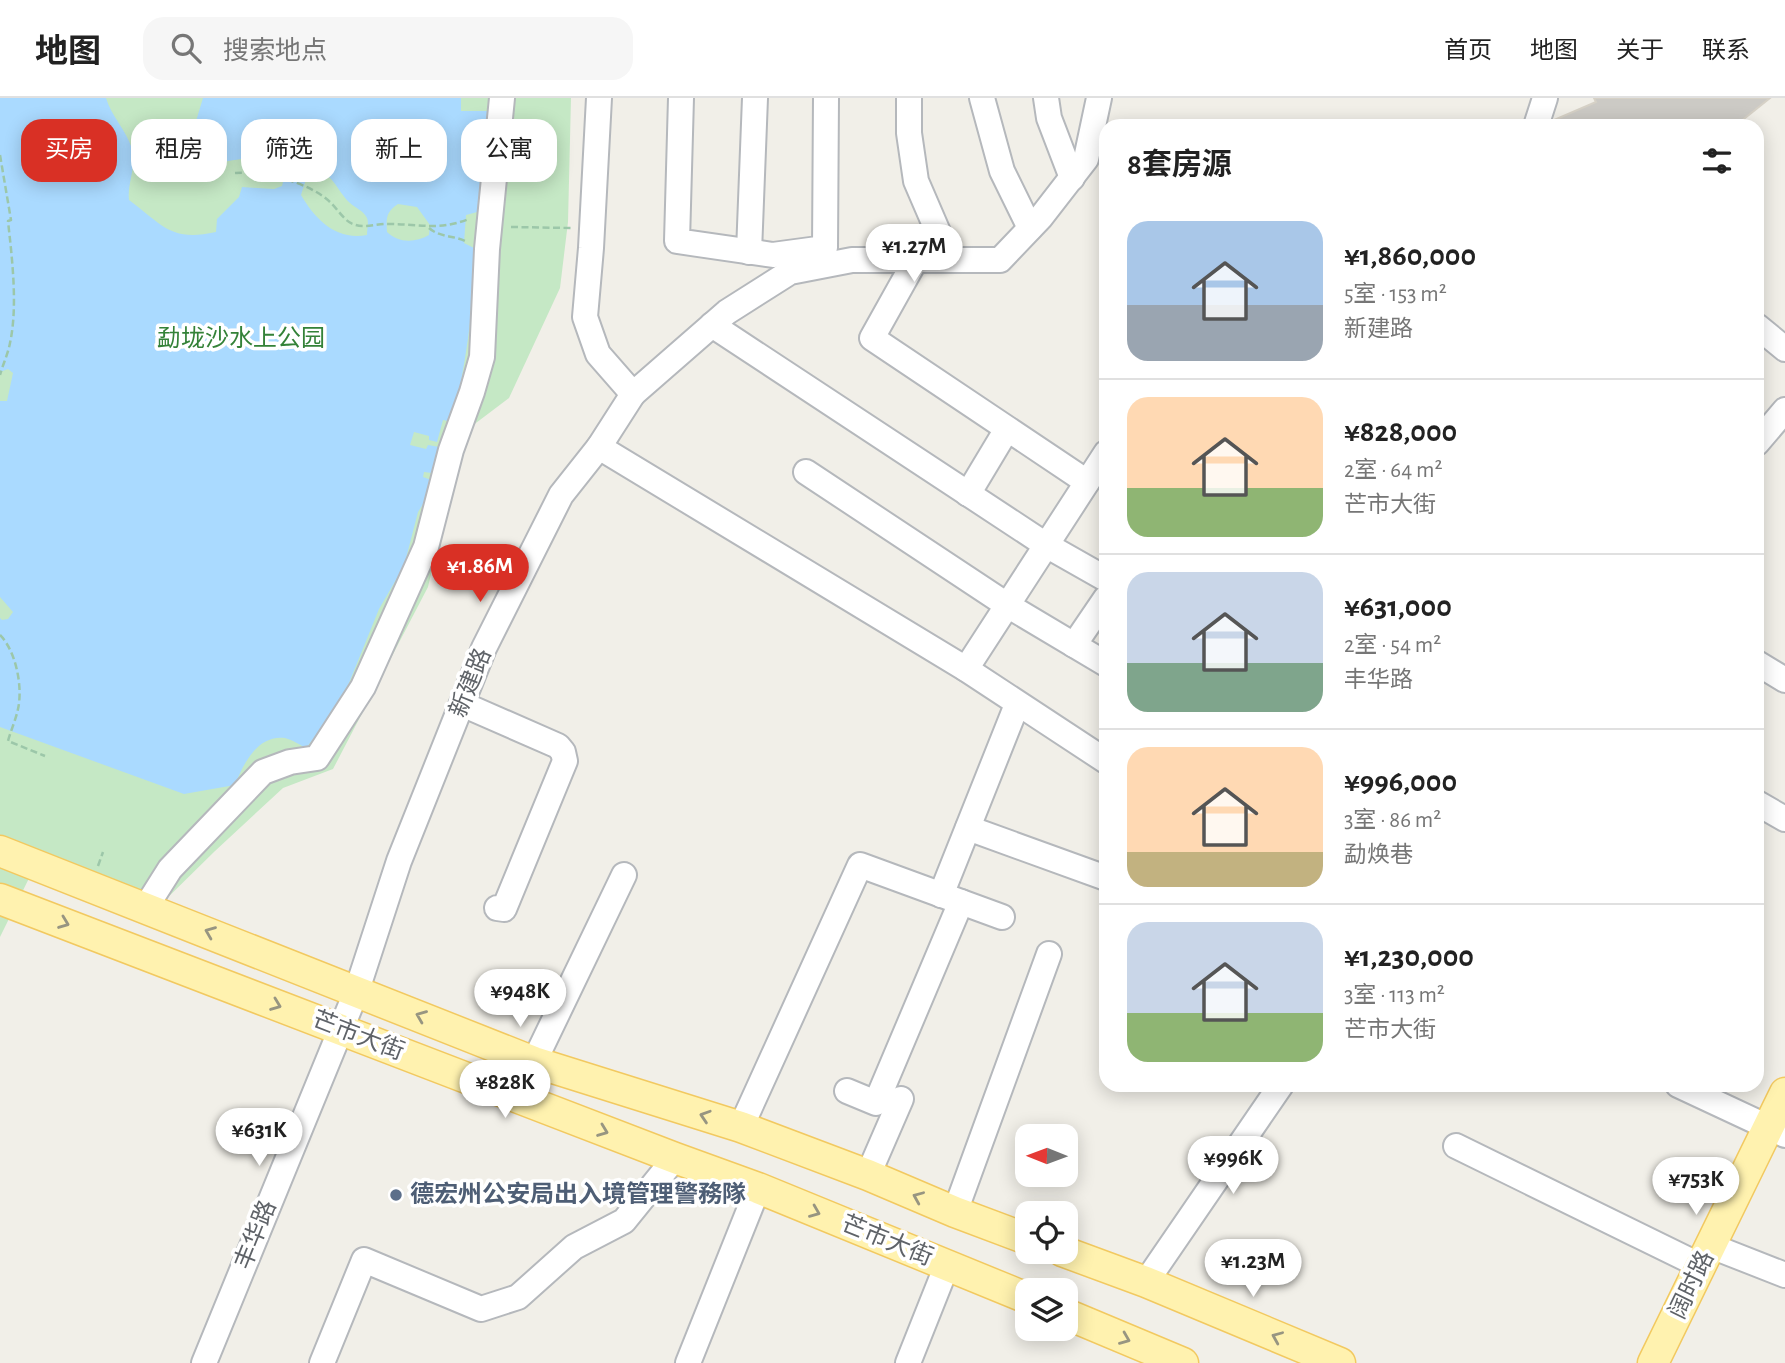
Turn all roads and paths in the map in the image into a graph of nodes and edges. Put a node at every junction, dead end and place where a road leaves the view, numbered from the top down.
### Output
1 (502, 98) edge
2 (599, 98) edge
3 (681, 98) edge
4 (755, 98) edge
5 (826, 98) edge
6 (909, 98) edge
7 (982, 98) edge
8 (1046, 98) edge
9 (1099, 98) edge
10 (1545, 98) edge
11 (1538, 119) edge
12 (0, 155) edge
13 (235, 173) dead end
14 (1072, 178) junction
15 (479, 223) junction
16 (428, 228) junction
17 (1030, 228) junction
18 (938, 232) dead end
19 (592, 238) junction
20 (467, 242) dead end
21 (749, 252) junction
22 (915, 261) junction
23 (712, 325) junction
24 (1764, 332) edge
25 (1785, 349) edge
26 (0, 375) edge
27 (633, 394) junction
28 (1785, 410) edge
29 (1007, 429) junction
30 (1764, 435) edge
31 (599, 447) junction
32 (806, 472) dead end
33 (1098, 472) edge
34 (968, 494) junction
35 (1046, 545) junction
36 (1099, 575) edge
37 (1007, 605) junction
38 (1099, 608) edge
39 (0, 635) edge
40 (1074, 645) junction
41 (1099, 660) edge
42 (1764, 667) edge
43 (965, 669) junction
44 (1785, 680) edge
45 (462, 704) junction
46 (1014, 712) dead end
47 (1099, 756) edge
48 (45, 757) dead end
49 (1764, 807) edge
50 (1785, 819) edge
51 (968, 828) junction
52 (0, 851) edge
53 (1099, 875) edge
54 (624, 876) dead end
55 (951, 898) junction
56 (0, 899) edge
57 (146, 907) junction
58 (497, 908) dead end
59 (1002, 917) dead end
60 (1049, 954) dead end
61 (357, 990) junction
62 (340, 1030) junction
63 (534, 1062) junction
64 (848, 1091) dead end
65 (1276, 1092) edge
66 (1693, 1092) edge
67 (1785, 1093) edge
68 (901, 1099) dead end
69 (741, 1127) junction
70 (1776, 1132) edge
71 (1456, 1146) dead end
72 (675, 1158) junction
73 (868, 1175) junction
74 (758, 1188) junction
75 (955, 1212) junction
76 (1015, 1234) edge
77 (1705, 1256) junction
78 (1078, 1257) edge
79 (947, 1265) junction
80 (1785, 1275) edge
81 (1146, 1282) junction
82 (1015, 1293) edge
83 (1078, 1319) edge
84 (204, 1363) edge
85 (321, 1363) edge
86 (688, 1363) edge
87 (908, 1363) edge
88 (1183, 1363) edge
89 (1340, 1363) edge
90 (1653, 1363) edge

1 - 15 street
2 - 19 street
3 - 21 street
4 - 21 street
5 - 21 street
6 - 18 street
7 - 17 street
8 - 14 street
9 - 14 street, 新建路
10 - 11 street
12 - 26 path
13 - 16 path
14 - 17 street, 新建路
15 - 16 path
15 - 19 path
15 - 57 street
16 - 20 path
17 - 22 street, 新建路
19 - 27 street
22 - 23 street, 新建路
22 - 29 street
23 - 27 street, 新建路
23 - 34 street
24 - 25 street
27 - 31 street, 新建路
28 - 30 street
29 - 33 street
29 - 34 street
31 - 43 street
31 - 45 street, 新建路
32 - 37 street
33 - 35 street
34 - 35 street
35 - 36 street
35 - 37 street
37 - 40 street
37 - 43 street
38 - 40 street
39 - 48 path
40 - 41 street
42 - 44 street
43 - 47 street
45 - 58 street
45 - 61 street, 新建路
46 - 51 street
49 - 50 street
51 - 53 street
51 - 55 street
52 - 57 main road, 芒市大街
54 - 63 street
55 - 59 street
55 - 64 street
55 - 69 street
56 -> 62 main road, 芒市大街
61 -> 57 main road, 芒市大街
60 - 75 street
61 - 62 street, 丰华路
63 -> 61 main road, 芒市大街
62 -> 72 main road, 芒市大街
62 - 84 street, 丰华路
69 -> 63 main road, 芒市大街
65 - 81 street
66 - 70 street
67 - 70 main road, 阔时路
68 - 73 street
69 - 73 main road, 芒市大街
70 - 77 main road, 阔时路
71 - 77 street
72 - 74 main road, 芒市大街
72 - 85 street
75 -> 73 main road, 芒市大街
74 -> 79 main road, 芒市大街
74 - 86 street
75 - 76 main road, 芒市大街
77 - 80 street
77 - 90 main road, 阔时路
78 - 81 main road
79 - 82 main road, 芒市大街
79 - 87 street
89 -> 81 main road
83 -> 88 main road

